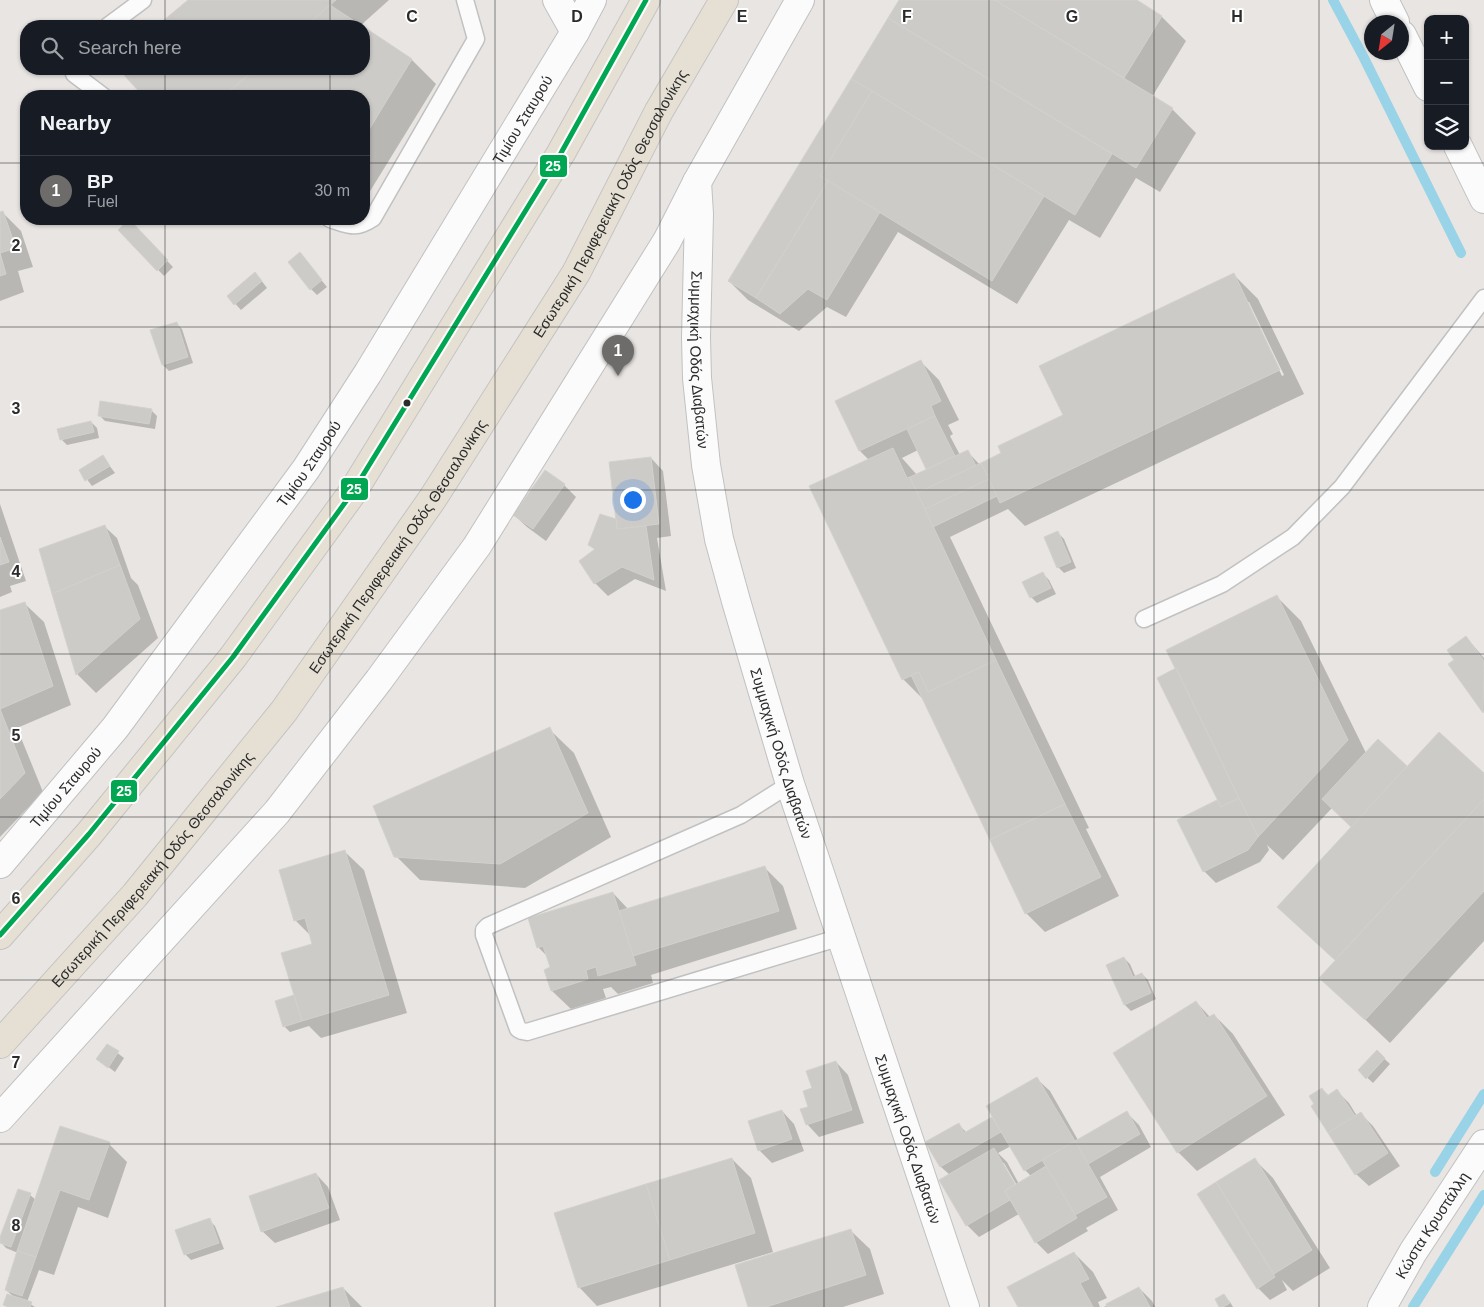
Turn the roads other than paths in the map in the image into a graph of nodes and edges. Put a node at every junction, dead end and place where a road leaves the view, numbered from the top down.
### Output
1 (143, 0) edge
2 (465, 0) edge
3 (557, 0) edge
4 (592, 0) edge
5 (646, 0) edge
6 (724, 0) edge
7 (800, 0) edge
8 (1384, 0) edge
9 (1392, 15) edge
10 (116, 20) edge
11 (575, 32) junction
12 (1409, 49) edge
13 (75, 75) edge
14 (1424, 79) edge
15 (95, 90) edge
16 (1460, 150) edge
17 (697, 182) junction
18 (1484, 199) edge
19 (370, 220) edge
20 (349, 225) edge
21 (362, 225) edge
22 (1484, 298) edge
23 (1144, 619) dead end
24 (790, 784) junction
25 (0, 864) edge
26 (0, 935) edge
27 (841, 937) junction
28 (0, 1044) edge
29 (0, 1118) edge
30 (1484, 1144) edge
31 (965, 1307) edge
32 (1382, 1307) edge

1 - 10 lane
2 - 19 lane
3 - 11 street
4 - 11 street, Τιμίου Σταυρού
5 - 26 highway
6 - 28 highway, Εσωτερική Περιφερειακή Οδός Θεσσαλονίκης
7 - 17 street
8 - 9 street
11 - 25 street, Τιμίου Σταυρού
12 - 14 street
13 - 15 lane
16 - 18 street
17 - 24 street, Συμμαχική Οδός Διαβατών
17 - 29 street
20 - 21 lane
22 - 23 lane
24 - 27 street, Συμμαχική Οδός Διαβατών
24 - 27 lane
27 - 31 street, Συμμαχική Οδός Διαβατών
30 - 32 street, Κώστα Κρυστάλλη

